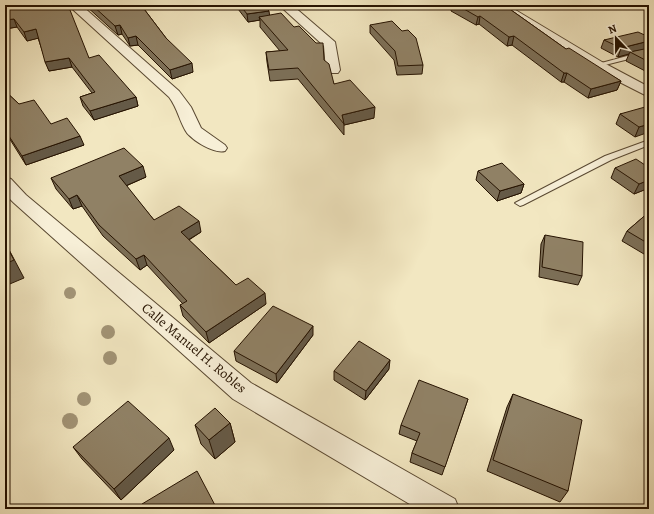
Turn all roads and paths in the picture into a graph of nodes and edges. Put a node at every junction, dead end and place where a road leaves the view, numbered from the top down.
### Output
1 (74, 5) edge
2 (285, 5) edge
3 (499, 5) edge
4 (649, 52) edge
5 (597, 65) junction
6 (333, 70) dead end
7 (649, 93) edge
8 (649, 142) edge
9 (220, 148) dead end
10 (8, 190) edge
11 (520, 203) dead end
12 (445, 509) edge

1 - 9 street
2 - 6 street
3 - 5 street
4 - 5 lane
5 - 7 street
8 - 11 lane
10 - 12 street, Calle Manuel H. Robles

